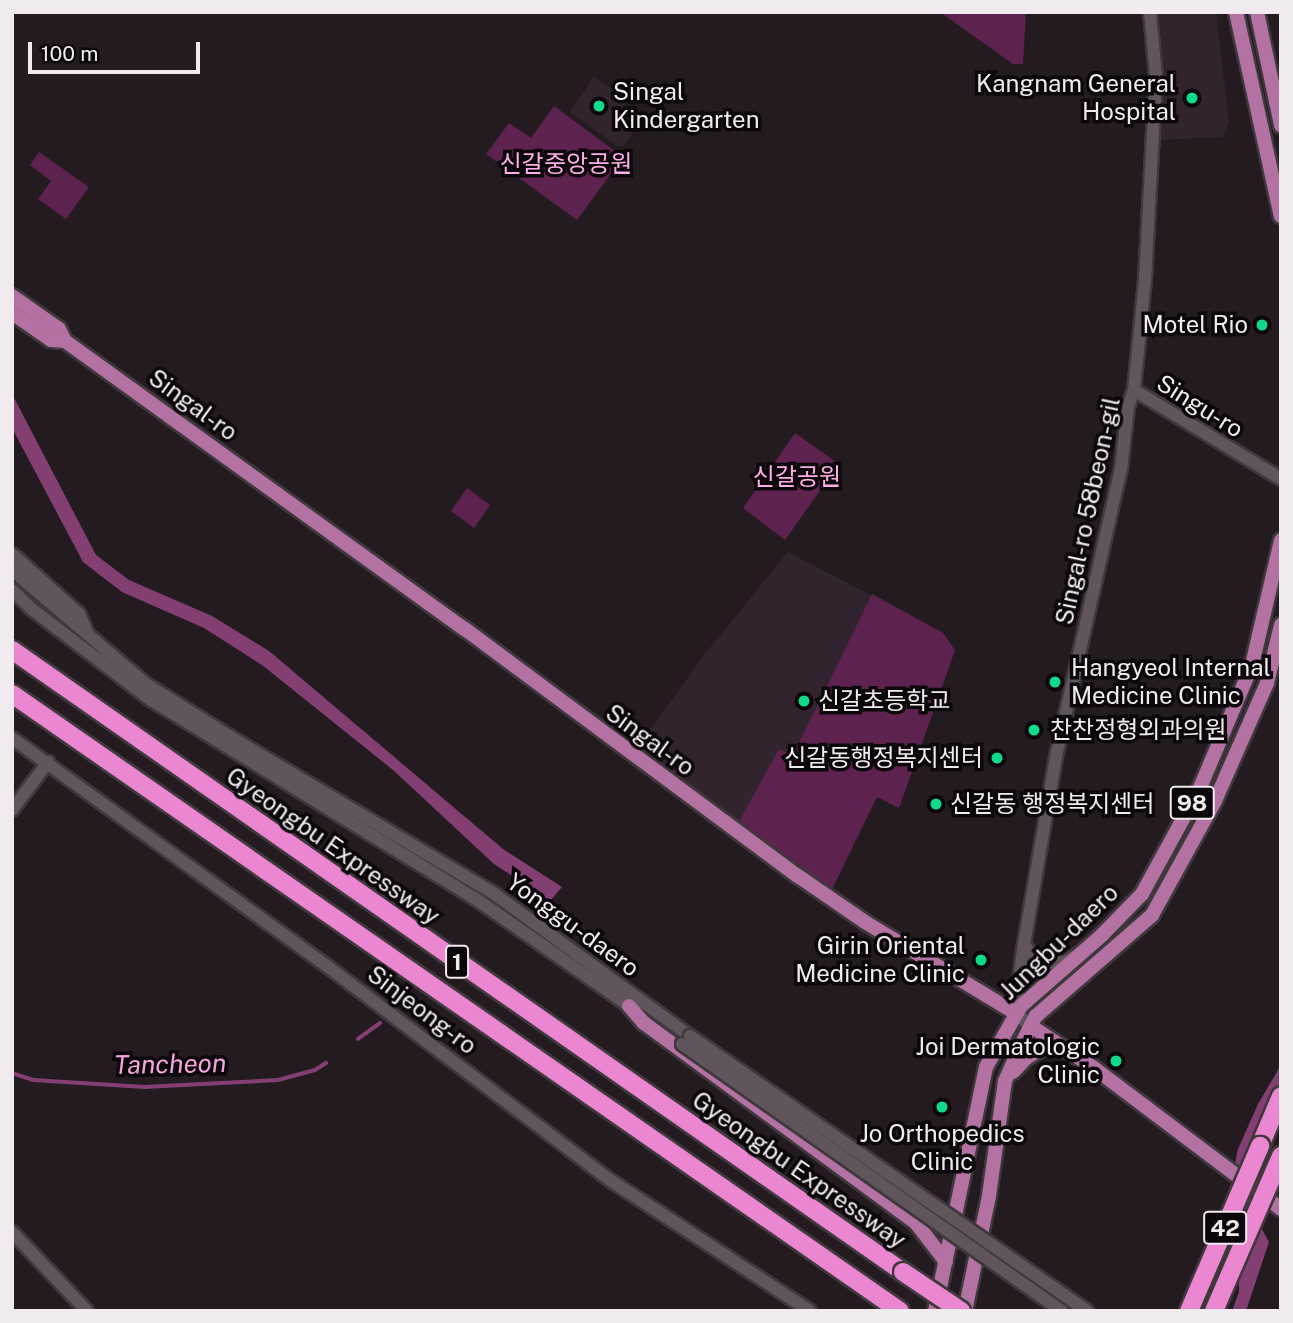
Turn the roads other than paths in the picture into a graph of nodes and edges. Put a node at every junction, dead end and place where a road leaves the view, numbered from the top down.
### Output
1 (1150, 12) edge
2 (1236, 12) edge
3 (1257, 12) edge
4 (1281, 125) edge
5 (1281, 216) edge
6 (12, 296) edge
7 (12, 313) edge
8 (65, 341) junction
9 (1134, 390) junction
10 (1281, 479) edge
11 (1281, 540) edge
12 (12, 554) edge
13 (12, 570) edge
14 (12, 590) edge
15 (1281, 625) edge
16 (89, 636) junction
17 (12, 650) edge
18 (12, 694) edge
19 (12, 738) edge
20 (48, 762) junction
21 (12, 810) edge
22 (1024, 945) junction
23 (1076, 956) junction
24 (629, 1006) junction
25 (1015, 1013) junction
26 (1031, 1026) junction
27 (686, 1040) junction
28 (1054, 1042) junction
29 (1005, 1081) junction
30 (1281, 1096) edge
31 (1281, 1156) edge
32 (1281, 1209) edge
33 (12, 1232) edge
34 (946, 1262) junction
35 (897, 1308) edge
36 (87, 1311) edge
37 (810, 1311) edge
38 (935, 1311) edge
39 (963, 1311) edge
40 (1062, 1311) edge
41 (1087, 1311) edge
42 (1189, 1311) edge
43 (1214, 1311) edge

1 - 9 main road, Singal-ro 58beon-gil
2 - 5 main road
3 - 4 main road
6 - 8 main road, Singal-ro
7 - 8 main road, Singal-ro
8 - 25 main road, Singal-ro
9 - 10 main road, Singu-ro
9 - 22 main road, Singal-ro 58beon-gil
11 - 23 main road, Jungbu-daero / 98
12 - 16 main road
13 - 16 main road, Yonggu-daero
14 - 24 main road, Yonggu-daero
15 - 26 main road, Jungbu-daero / 98
16 - 27 main road, Yonggu-daero
17 - 39 highway, Gyeongbu Expressway / 1, bridge
18 - 35 highway, 1
19 - 20 main road, Sinjeong-ro
20 - 21 main road
20 - 37 main road, Sinjeong-ro
22 - 23 main road
22 - 25 main road, Singal-ro 58beon-gil
23 - 25 main road, Jungbu-daero / 98
24 - 27 main road, Yonggu-daero
24 - 34 main road
25 - 26 main road, Singal-ro
25 - 34 main road, Jungbu-daero / 98
26 - 28 main road, Singal-ro
26 - 29 main road, Jungbu-daero / 98
27 - 40 main road, Yonggu-daero, bridge
27 - 41 main road, Yonggu-daero, bridge
28 - 29 main road
28 - 32 main road, Singal-ro, bridge
29 - 39 main road, Jungbu-daero / 98
30 - 42 highway, 42, bridge
31 - 43 highway, 42, bridge
33 - 36 main road
34 - 38 main road, Jungbu-daero / 98

